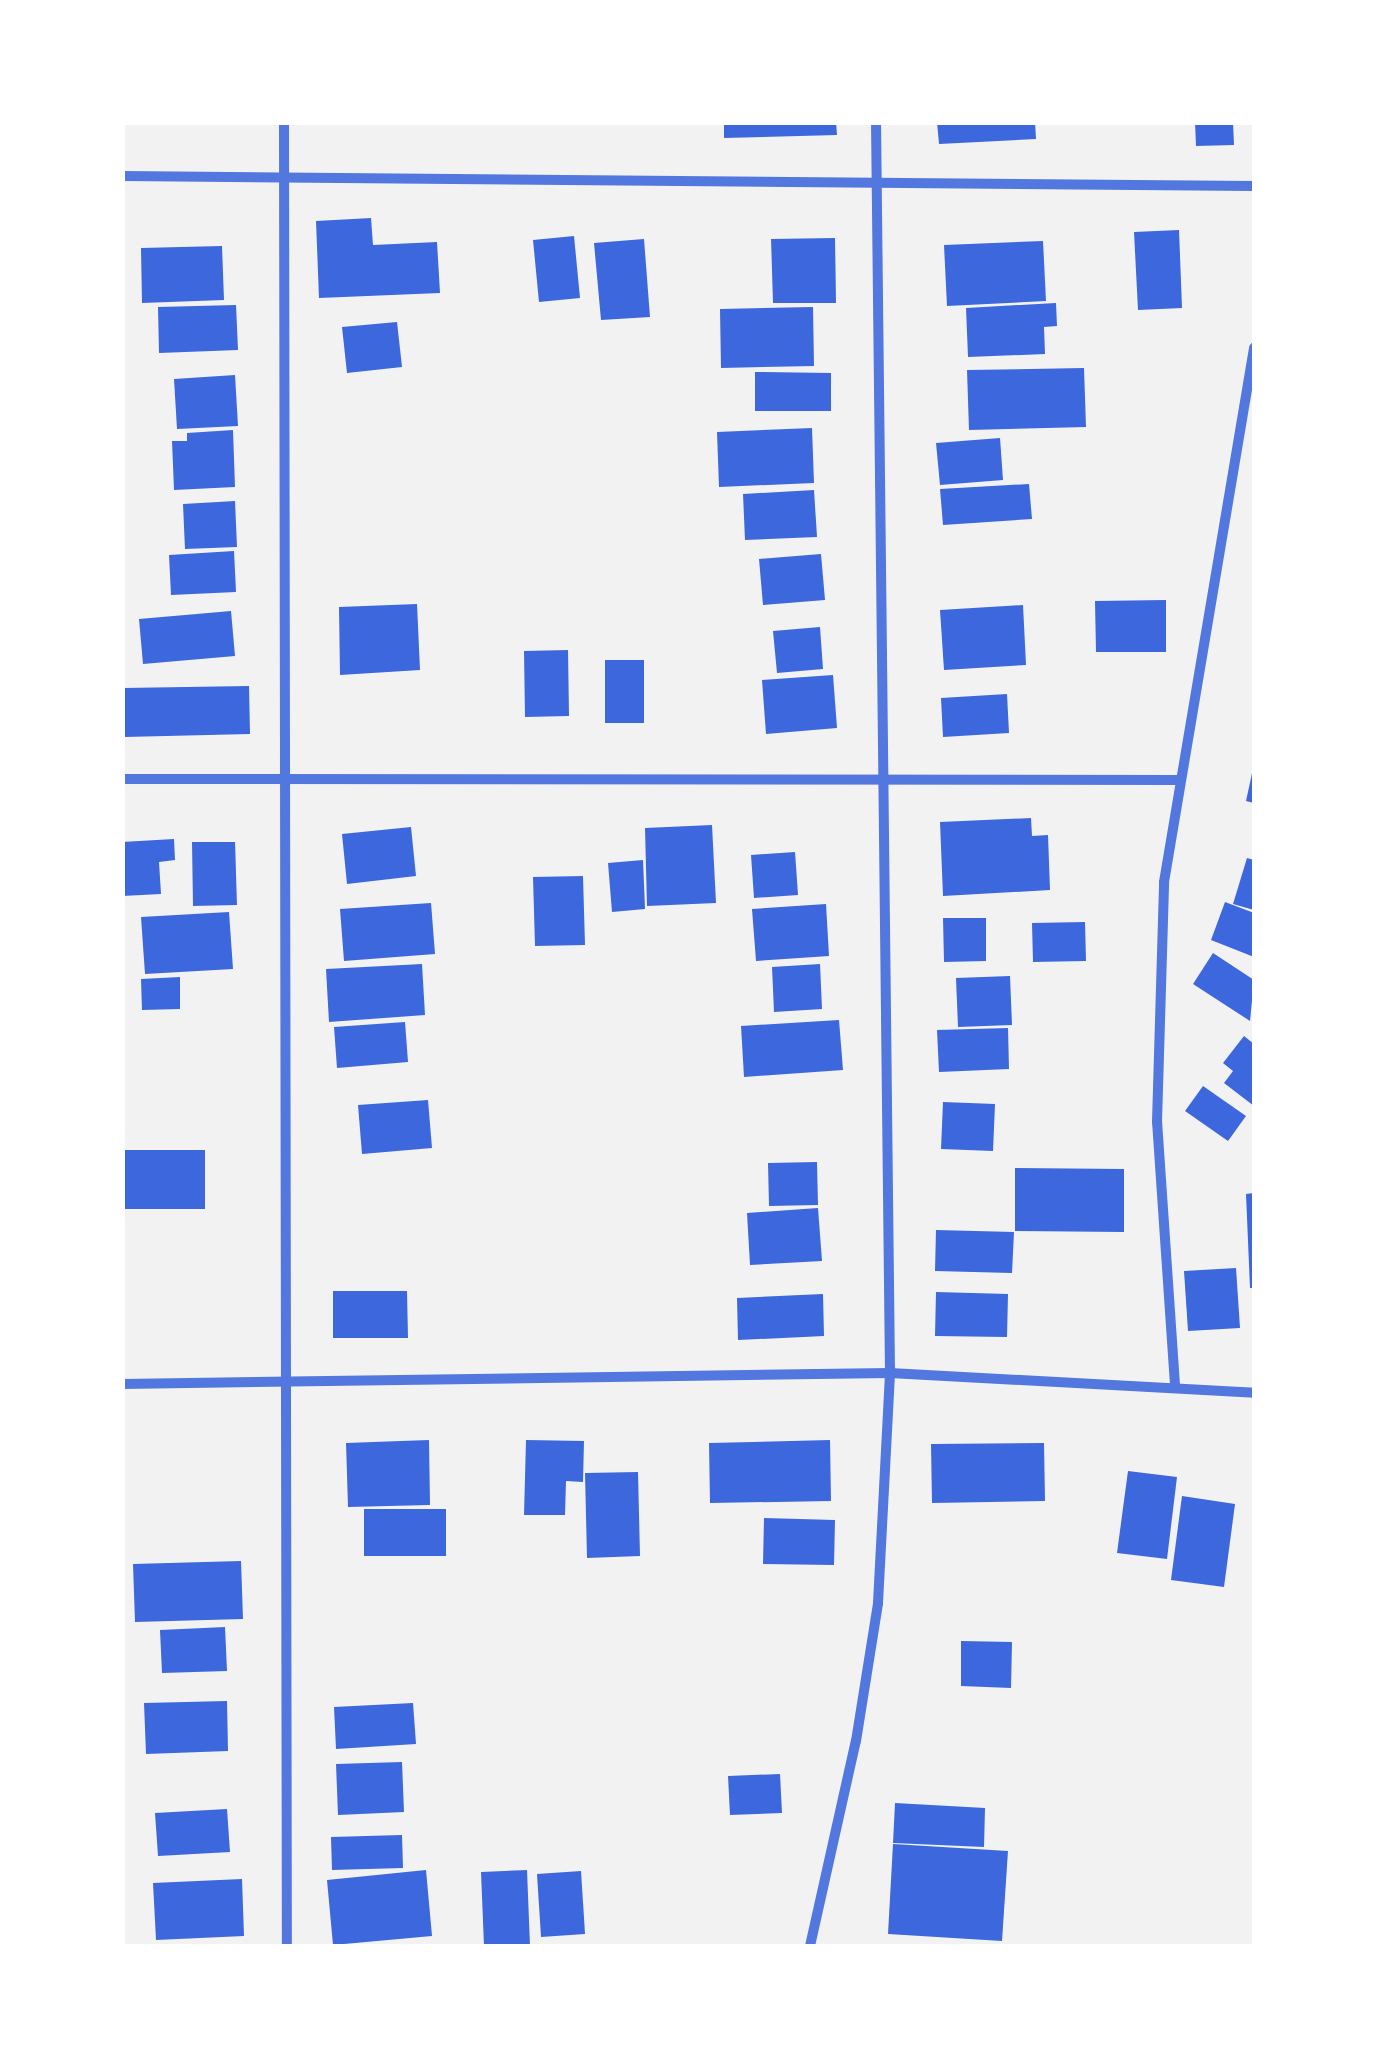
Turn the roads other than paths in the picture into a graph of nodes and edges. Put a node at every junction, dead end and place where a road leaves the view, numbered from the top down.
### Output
1 (284, 122) edge
2 (876, 122) edge
3 (122, 176) edge
4 (284, 176) junction
5 (1254, 186) edge
6 (876, 187) junction
7 (1254, 348) edge
8 (122, 779) edge
9 (1177, 780) junction
10 (283, 783) junction
11 (880, 784) junction
12 (890, 1373) junction
13 (122, 1384) edge
14 (285, 1385) junction
15 (1175, 1385) junction
16 (1254, 1393) edge
17 (287, 1946) edge
18 (810, 1946) edge

1 - 4 street
2 - 6 street
3 - 4 street
4 - 6 street
4 - 10 street
5 - 6 street
6 - 11 street
7 - 9 street
8 - 10 street
9 - 11 street
9 - 15 street
10 - 11 street
10 - 14 street
11 - 12 street
12 - 14 street
12 - 15 street
12 - 18 street
13 - 14 street
14 - 17 street
15 - 16 street

